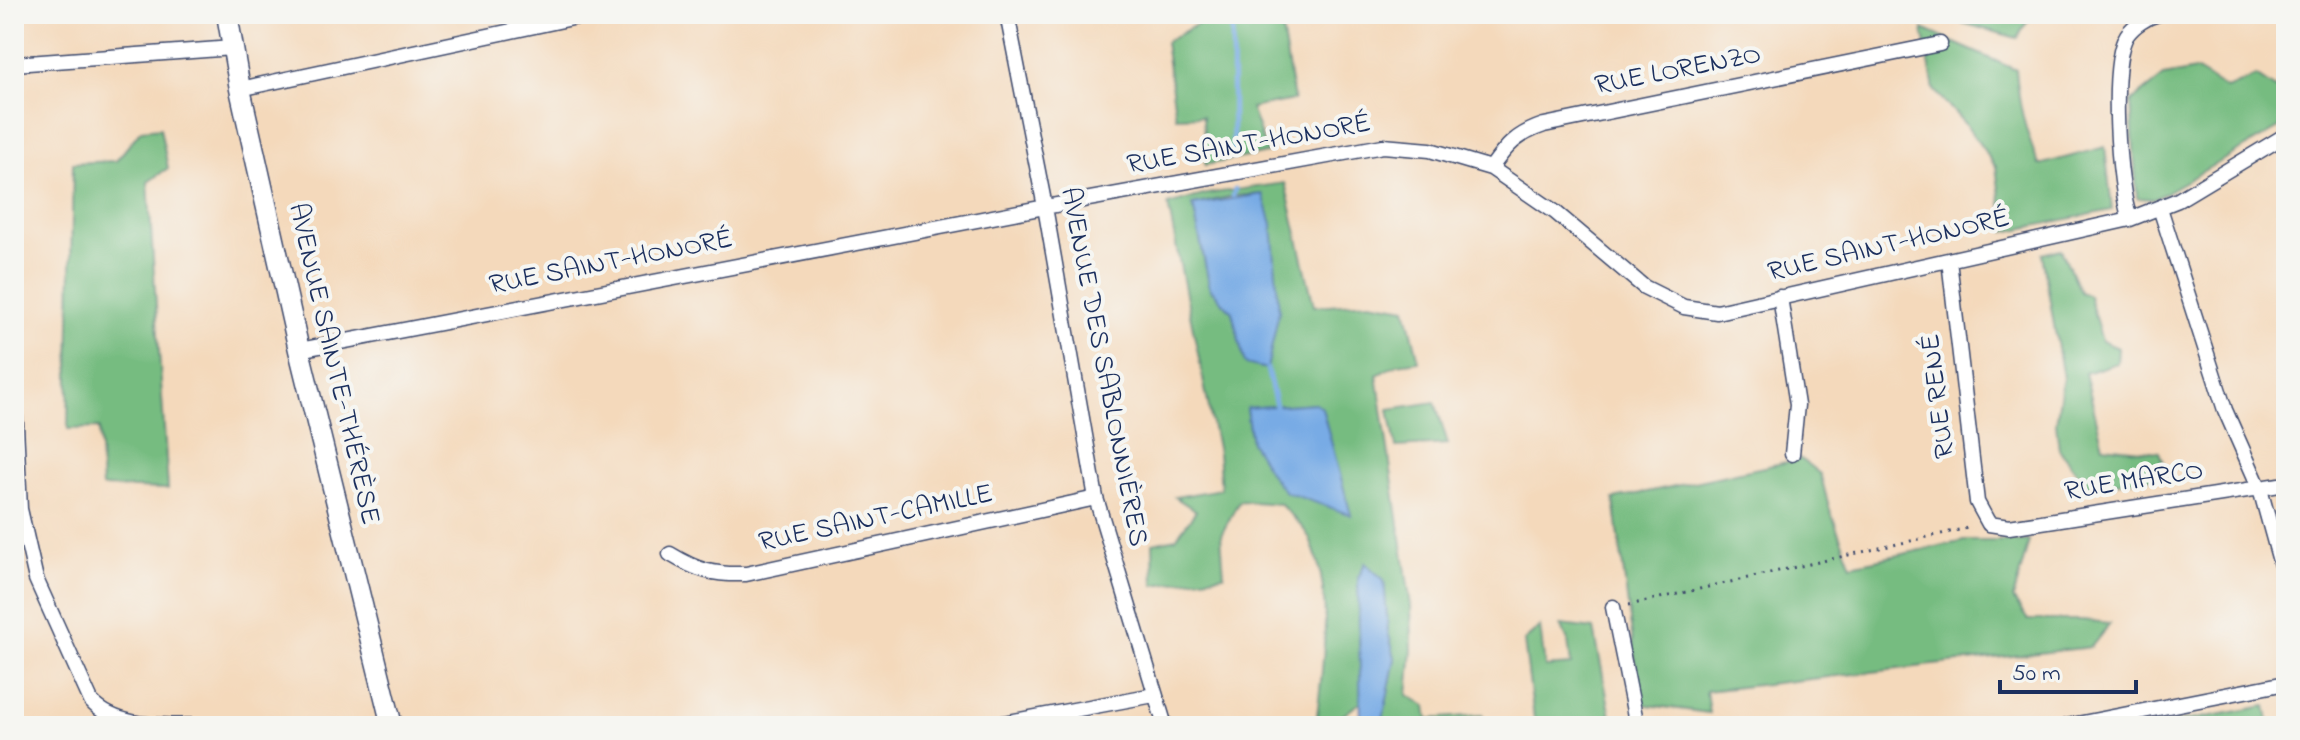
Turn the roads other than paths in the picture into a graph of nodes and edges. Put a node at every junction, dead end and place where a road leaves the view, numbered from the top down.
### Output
1 (227, 14) edge
2 (591, 14) edge
3 (1007, 14) edge
4 (2158, 14) edge
5 (1940, 44) dead end
6 (233, 48) junction
7 (14, 64) edge
8 (240, 89) junction
9 (2286, 135) edge
10 (1491, 168) junction
11 (1045, 207) junction
12 (2160, 208) junction
13 (2130, 219) junction
14 (1949, 260) junction
15 (1780, 297) junction
16 (299, 350) junction
17 (14, 383) edge
18 (1792, 454) dead end
19 (2286, 484) edge
20 (2260, 489) junction
21 (1096, 498) junction
22 (1989, 524) joint
23 (670, 554) dead end
24 (2286, 583) edge
25 (1613, 607) road end
26 (2286, 683) edge
27 (1154, 695) junction
28 (213, 726) edge
29 (392, 726) edge
30 (987, 726) edge
31 (1165, 726) edge
32 (1637, 726) edge
33 (2067, 726) edge

1 - 6 street, AVENUE SAINTE-THÉRÈSE
2 - 8 street
3 - 11 street, AVENUE DES SABLONNIÈRES
4 - 13 street
5 - 10 street, RUE LORENZO
6 - 7 street
6 - 8 street, AVENUE SAINTE-THÉRÈSE
8 - 16 street, AVENUE SAINTE-THÉRÈSE
9 - 12 street, RUE SAINT-HONORÉ
10 - 11 street, RUE SAINT-HONORÉ
10 - 15 street, RUE SAINT-HONORÉ
11 - 16 street, RUE SAINT-HONORÉ
11 - 21 street, AVENUE DES SABLONNIÈRES
12 - 13 street, RUE SAINT-HONORÉ
12 - 20 street
13 - 14 street, RUE SAINT-HONORÉ
14 - 15 street, RUE SAINT-HONORÉ
14 - 22 street, RUE RENÉ
15 - 18 street
16 - 29 street, AVENUE SAINTE-THÉRÈSE
17 - 28 street
19 - 20 street, RUE MARCO
20 - 22 street, RUE MARCO
20 - 24 street
21 - 23 street, RUE SAINT-CAMILLE
21 - 27 street, AVENUE DES SABLONNIÈRES
25 - 32 street
26 - 33 street
27 - 30 street
27 - 31 street, AVENUE DES SABLONNIÈRES

